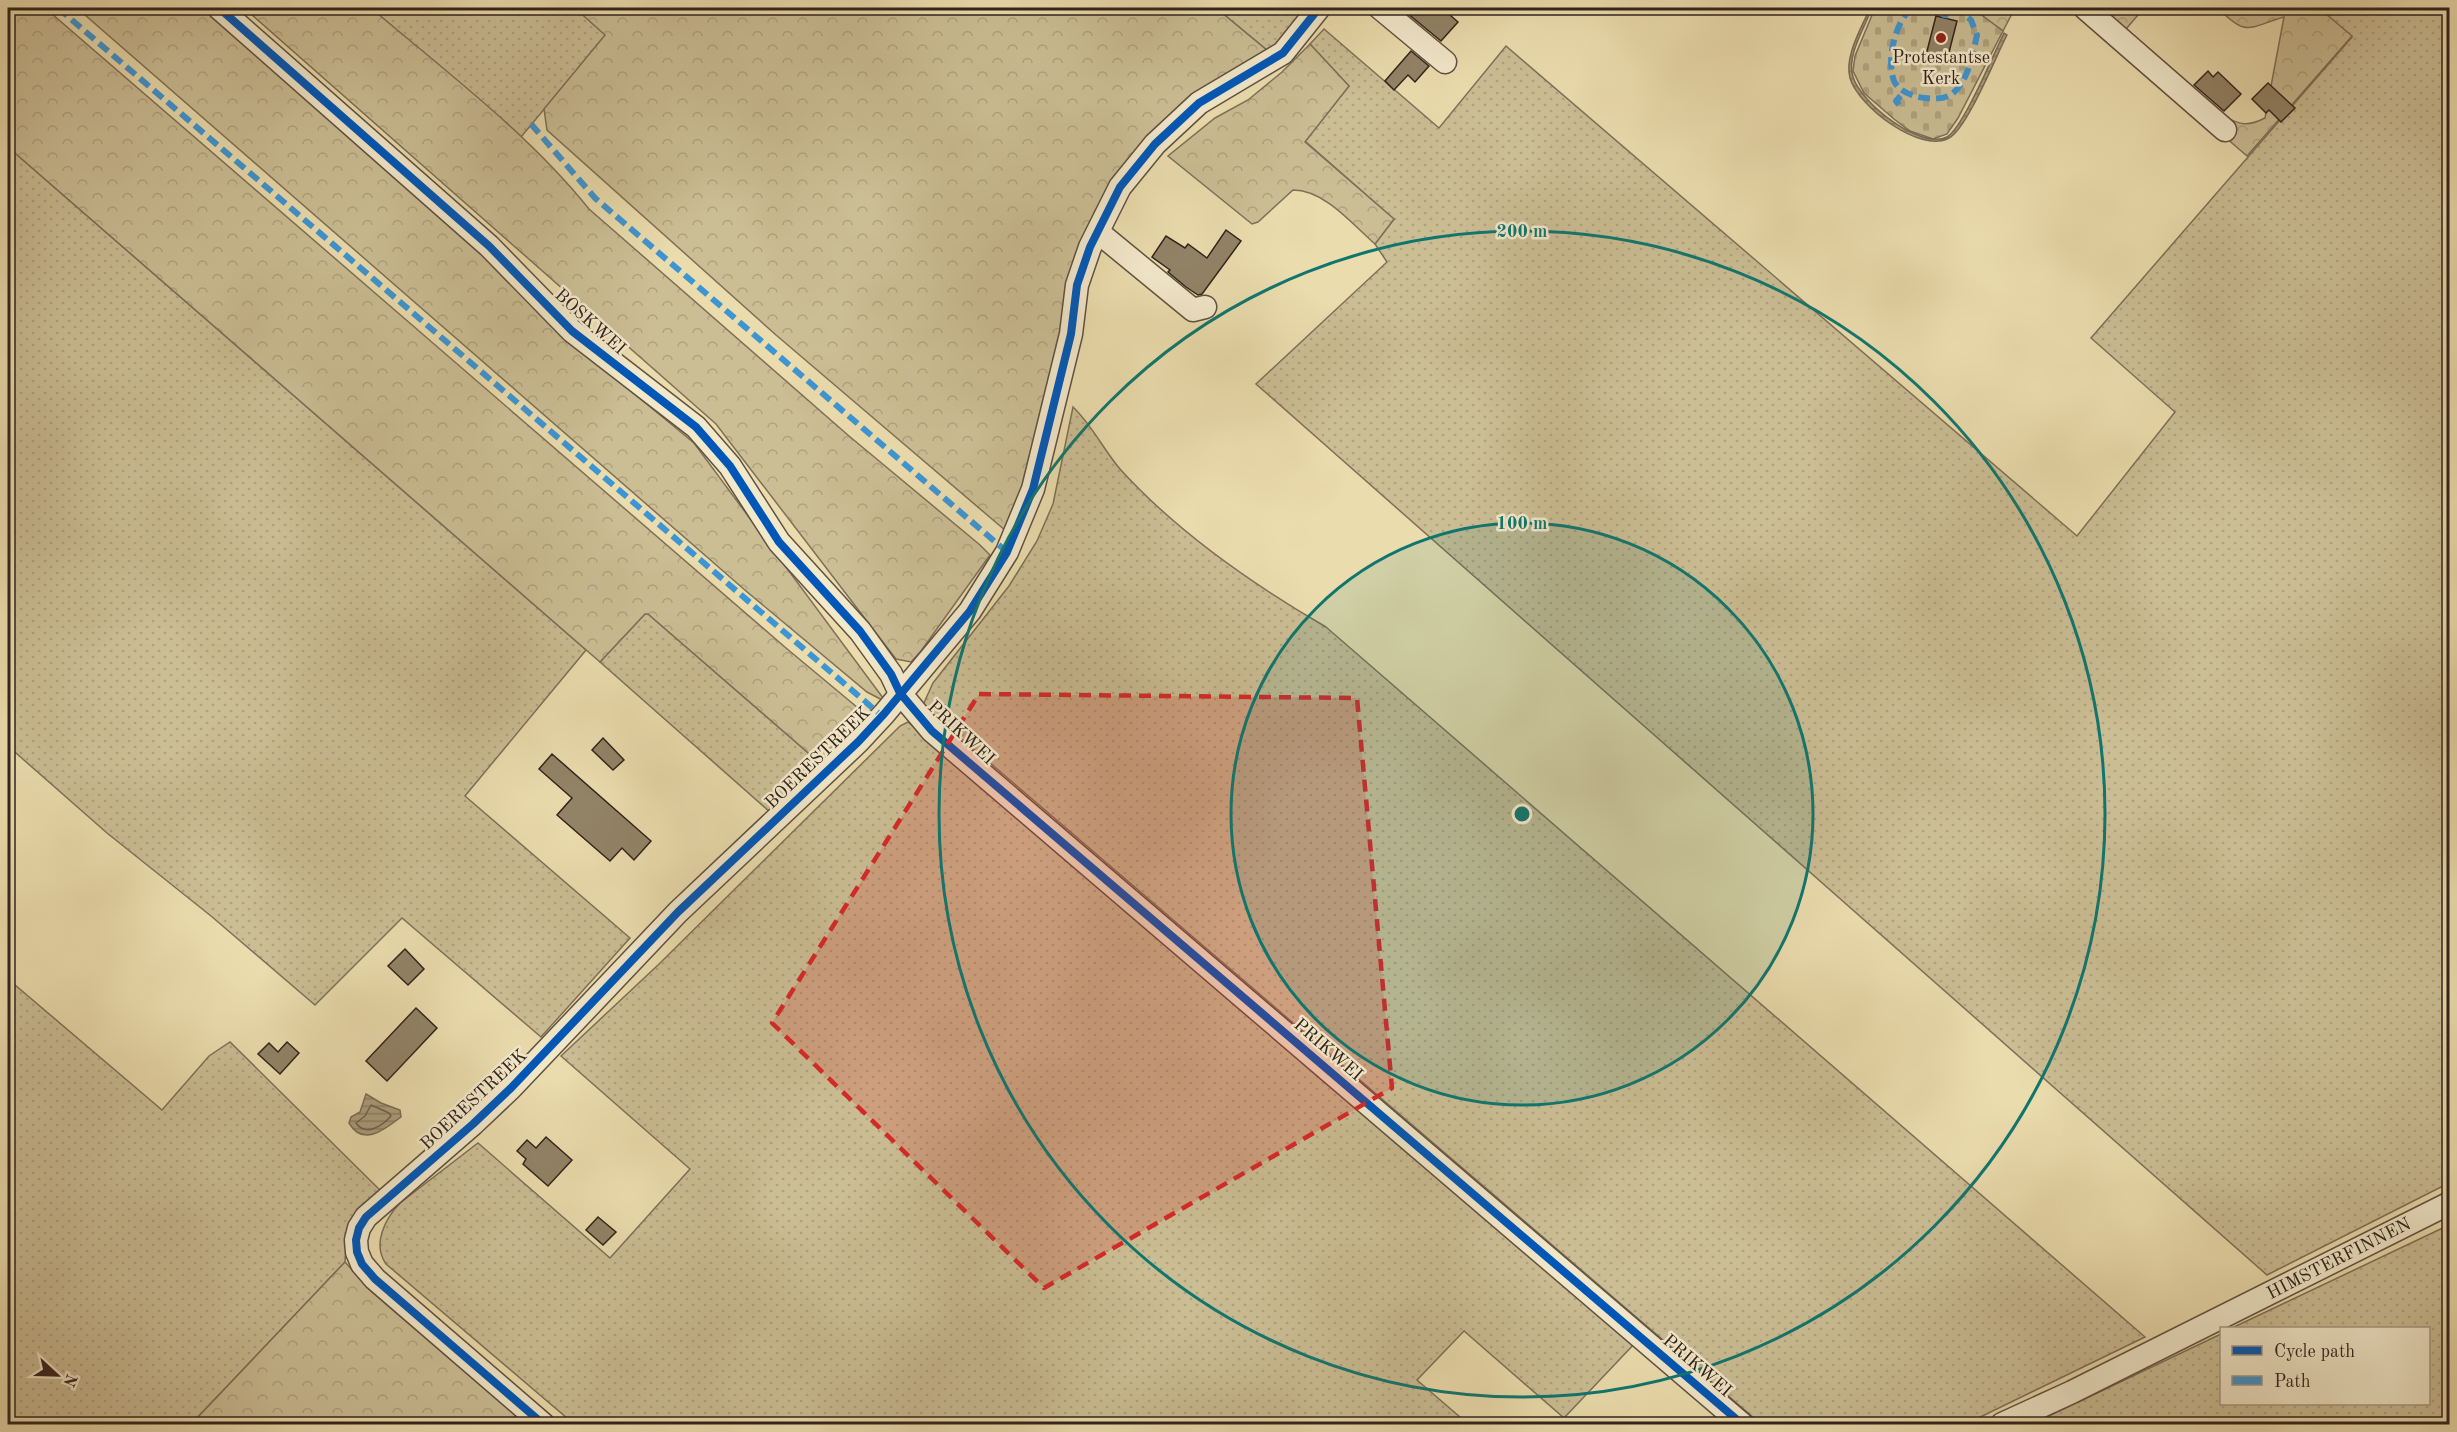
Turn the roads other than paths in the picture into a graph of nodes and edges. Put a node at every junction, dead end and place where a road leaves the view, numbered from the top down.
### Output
1 (219, 8) edge
2 (1319, 8) edge
3 (1380, 8) edge
4 (2085, 8) edge
5 (1445, 62) dead end
6 (2225, 130) dead end
7 (1098, 232) junction
8 (1205, 307) dead end
9 (900, 693) junction
10 (2450, 1203) edge
11 (543, 1425) edge
12 (1742, 1425) edge
13 (2002, 1425) edge

1 - 9 street, BOSKWEI
2 - 7 street, BOERESTREEK
3 - 5 street
4 - 6 street
7 - 8 street
7 - 9 street, BOERESTREEK
9 - 11 street, BOERESTREEK
9 - 12 street, PRIKWEI
10 - 13 street, HIMSTERFINNEN

